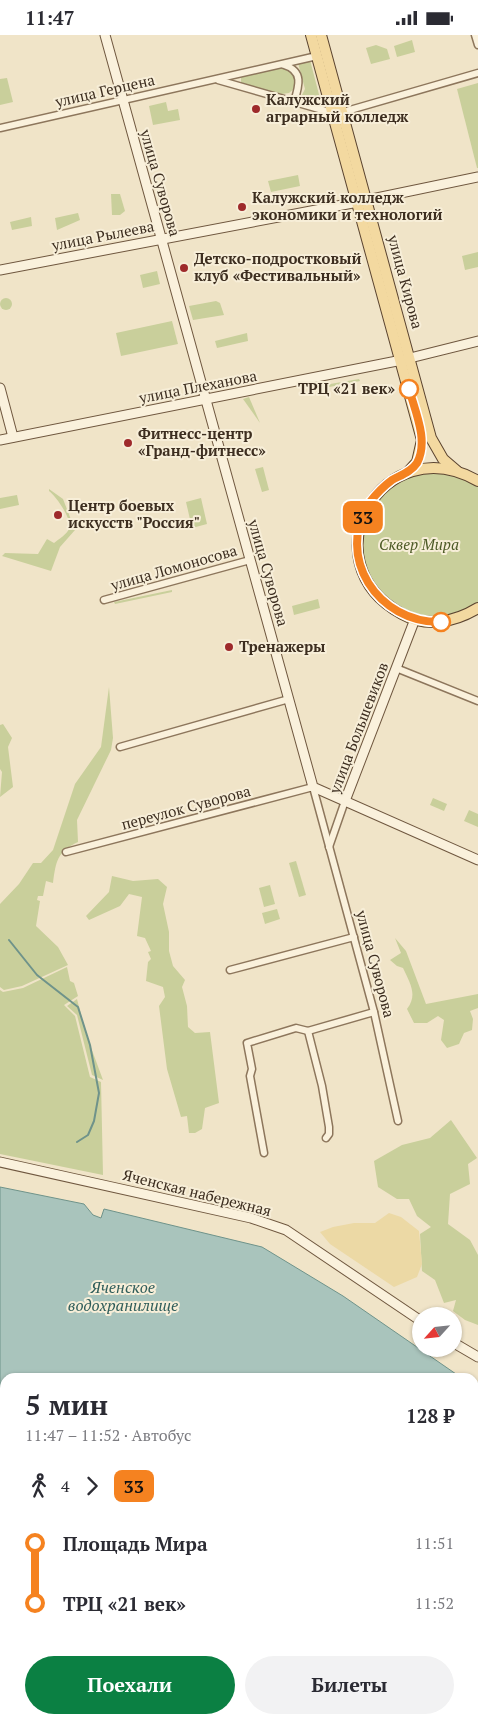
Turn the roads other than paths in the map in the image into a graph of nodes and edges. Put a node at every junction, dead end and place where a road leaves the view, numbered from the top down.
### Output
1 (105, 35) edge
2 (312, 35) edge
3 (321, 35) edge
4 (475, 35) edge
5 (478, 45) edge
6 (317, 56) junction
7 (283, 64) junction
8 (478, 73) edge
9 (216, 80) junction
10 (123, 100) junction
11 (294, 102) junction
12 (338, 113) junction
13 (0, 128) edge
14 (478, 177) edge
15 (363, 201) junction
16 (161, 239) junction
17 (0, 271) edge
18 (478, 341) edge
19 (406, 359) junction
20 (0, 388) edge
21 (205, 401) junction
22 (13, 437) junction
23 (0, 440) edge
24 (457, 471) junction
25 (408, 472) junction
26 (478, 481) edge
27 (250, 560) junction
28 (104, 601) dead end
29 (478, 609) edge
30 (415, 619) junction
31 (396, 668) junction
32 (289, 699) junction
33 (478, 701) edge
34 (120, 747) dead end
35 (312, 787) junction
36 (345, 801) junction
37 (329, 847) junction
38 (66, 852) dead end
39 (478, 860) edge
40 (354, 937) junction
41 (230, 970) dead end
42 (374, 1012) junction
43 (308, 1031) junction
44 (398, 1121) dead end
45 (326, 1137) dead end
46 (264, 1153) dead end
47 (0, 1162) edge
48 (412, 1315) edge
49 (462, 1348) edge
50 (478, 1357) edge

1 - 10 street, улица Суворова
2 - 6 main road, улица Кирова
3 - 12 main road, улица Кирова
4 - 5 street
6 - 7 street, улица Герцена
6 - 12 main road, улица Кирова
7 - 9 street, улица Герцена
7 - 11 street
8 - 12 street
9 - 10 street, улица Герцена
9 - 11 street, улица Герцена
10 - 13 street, улица Герцена
10 - 16 street, улица Суворова
11 - 12 street, улица Герцена
12 - 15 main road, улица Кирова
14 - 15 street, улица Рылеева
15 - 16 street, улица Рылеева
15 - 19 main road, улица Кирова
16 - 17 street, улица Рылеева
16 - 21 street, улица Суворова
18 - 19 street, улица Плеханова
19 - 21 street, улица Плеханова
19 - 24 main road, улица Кирова
19 - 25 main road, улица Кирова
20 - 22 street
21 - 22 street, улица Плеханова
21 - 27 street, улица Суворова
22 - 23 street, улица Плеханова
24 - 25 main road
24 - 26 main road
25 - 30 main road
27 - 28 street, улица Ломоносова
27 - 32 street, улица Суворова
29 - 30 main road
30 - 31 street, улица Большевиков
31 - 33 street
31 - 36 street, улица Большевиков
32 - 34 street
32 - 35 street, улица Суворова
35 - 36 street
35 - 37 street, улица Суворова
35 - 38 street, переулок Суворова
36 - 37 street, улица Большевиков
36 - 39 street
37 - 40 street, улица Суворова
40 - 41 street
40 - 42 street, улица Суворова
42 - 43 street
42 - 44 street, улица Суворова
43 - 45 street
43 - 46 street
47 - 48 street, Яченская набережная
49 - 50 street

